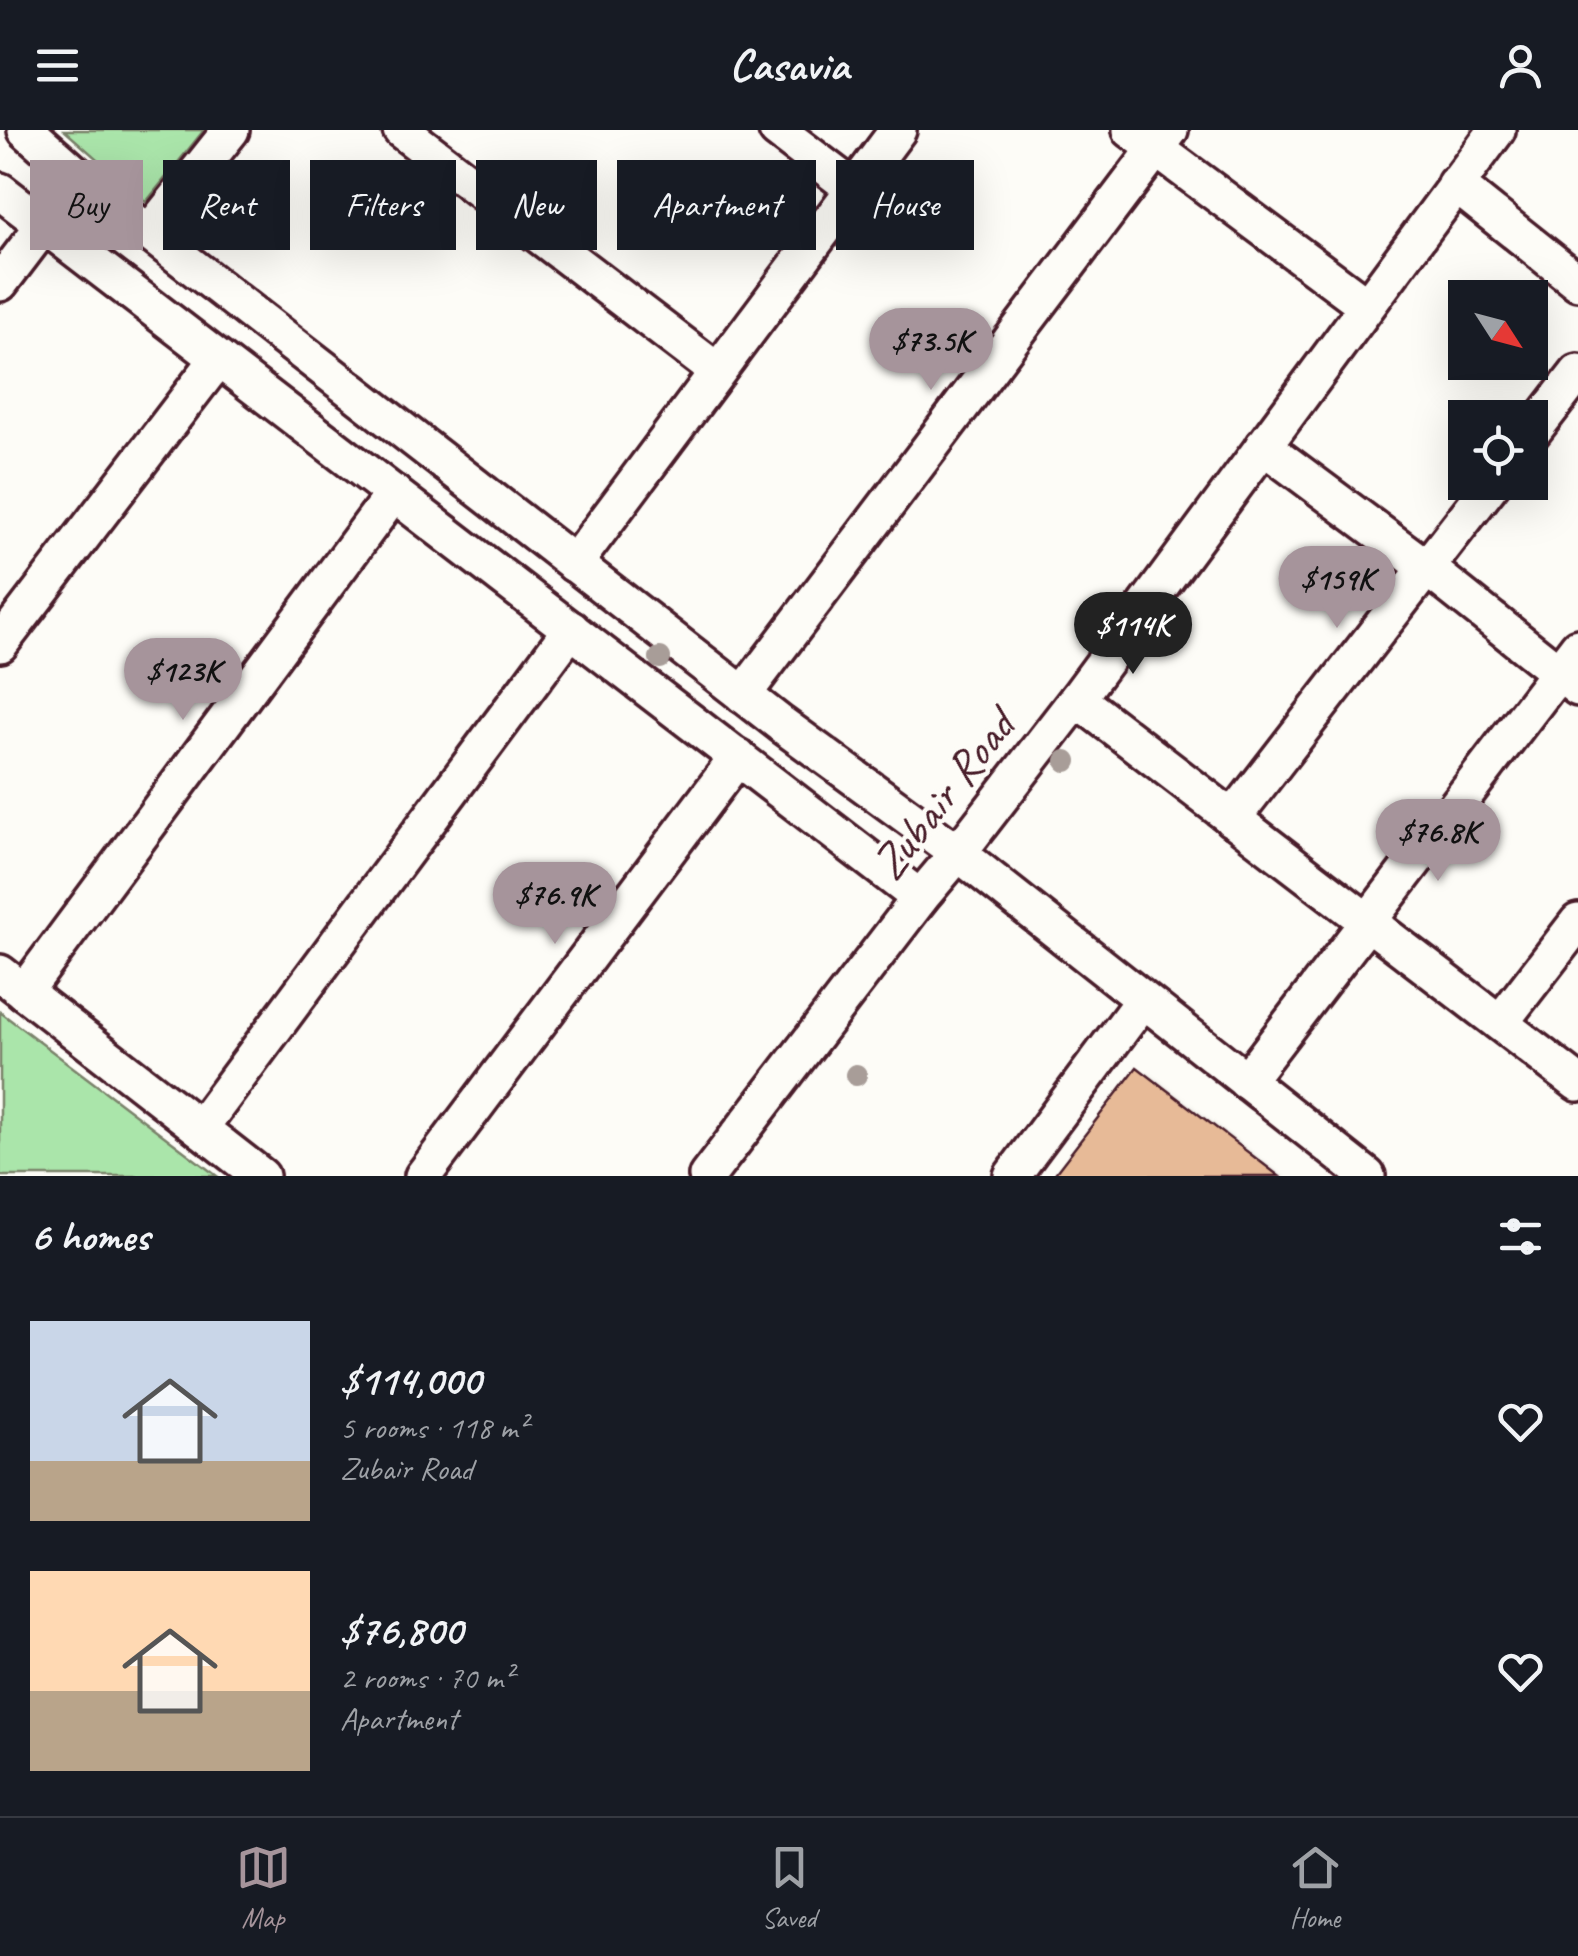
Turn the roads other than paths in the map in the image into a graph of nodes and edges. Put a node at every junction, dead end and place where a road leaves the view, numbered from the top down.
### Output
1 (26, 130) edge
2 (231, 130) edge
3 (401, 130) edge
4 (777, 130) edge
5 (898, 130) edge
6 (1497, 130) edge
7 (1152, 136) edge
8 (875, 160) edge
9 (836, 175) edge
10 (1455, 184) junction
11 (0, 192) edge
12 (836, 211) edge
13 (30, 214) edge
14 (149, 233) junction
15 (30, 243) edge
16 (77, 250) edge
17 (1578, 282) edge
18 (0, 283) edge
19 (1366, 306) junction
20 (218, 358) junction
21 (717, 371) junction
22 (1578, 373) edge
23 (1548, 412) edge
24 (1263, 446) junction
25 (394, 493) junction
26 (1479, 500) edge
27 (574, 564) junction
28 (1427, 568) junction
29 (570, 629) junction
30 (0, 644) edge
31 (1571, 670) edge
32 (744, 695) junction
33 (1077, 699) junction
34 (738, 757) junction
35 (1232, 819) junction
36 (958, 853) junction
37 (920, 898) junction
38 (1368, 922) junction
39 (1578, 922) edge
40 (12, 983) edge
41 (1142, 1000) junction
42 (1500, 1023) junction
43 (1246, 1081) junction
44 (1578, 1083) edge
45 (200, 1128) junction
46 (261, 1176) edge
47 (423, 1176) edge
48 (707, 1176) edge
49 (1012, 1176) edge
50 (1368, 1176) edge

1 - 14 street
2 - 14 street
3 - 21 street
4 - 9 street
5 - 8 street
6 - 10 street, Zubair Road
7 - 19 street
7 - 32 street
10 - 17 street
10 - 19 street, Zubair Road
11 - 13 street
12 - 21 street
14 - 27 street
15 - 18 street
16 - 20 street
19 - 24 street, Zubair Road
20 - 25 street
20 - 30 street
21 - 27 street
22 - 23 street
24 - 28 street
24 - 33 street, Zubair Road
25 - 29 street
25 - 40 street
26 - 28 street
27 - 32 street
28 - 31 street
28 - 35 street
29 - 34 street
29 - 45 street
31 - 38 street
32 - 36 street
33 - 35 street
33 - 36 street, Zubair Road
34 - 37 street
34 - 47 street
35 - 38 street
36 - 37 street, Zubair Road
36 - 41 street
37 - 48 street, Zubair Road
38 - 42 street
38 - 43 street
39 - 42 street
40 - 45 street
41 - 43 street
41 - 49 street
42 - 44 street
43 - 50 street
45 - 46 street

